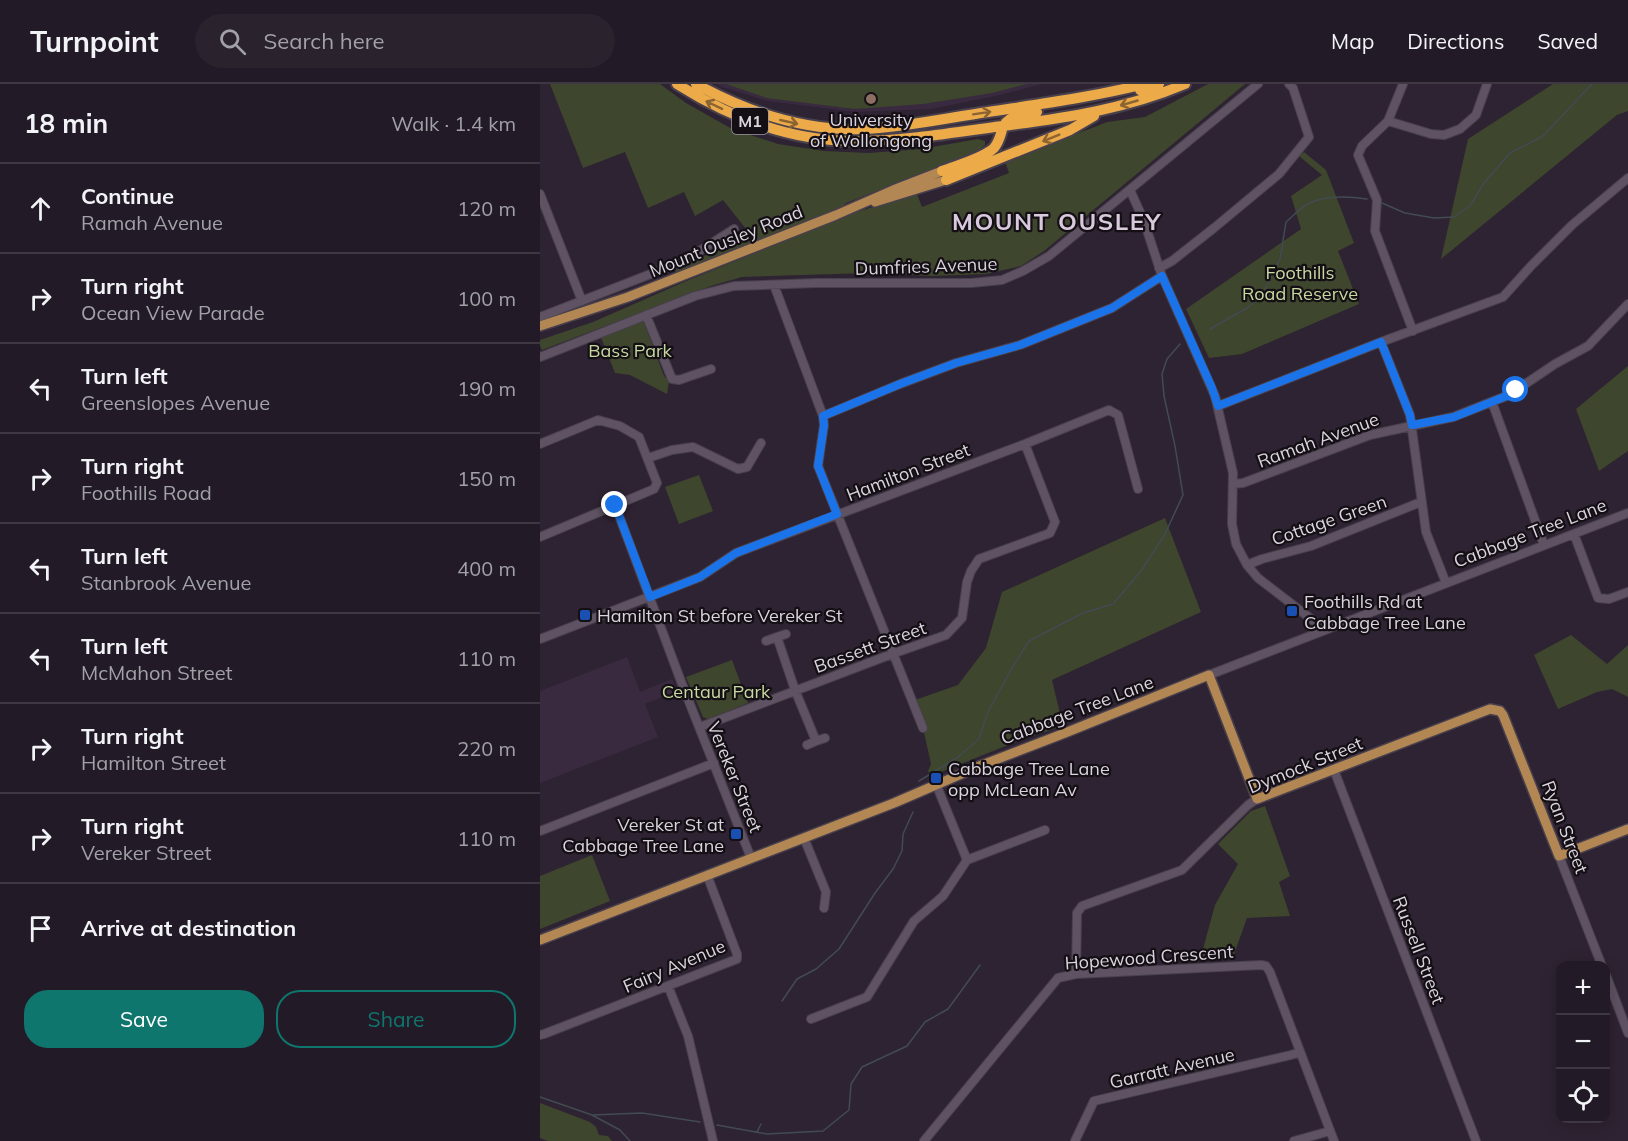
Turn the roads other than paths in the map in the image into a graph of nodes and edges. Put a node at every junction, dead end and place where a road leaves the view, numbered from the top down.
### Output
1 (677, 84) edge
2 (696, 84) edge
3 (1145, 84) edge
4 (1159, 84) edge
5 (1185, 84) edge
6 (1258, 84) edge
7 (1289, 84) edge
8 (1403, 84) edge
9 (1487, 84) edge
10 (1102, 111) junction
11 (1388, 122) junction
12 (1003, 126) junction
13 (829, 140) junction
14 (944, 175) junction
15 (1628, 178) edge
16 (1130, 190) junction
17 (540, 194) edge
18 (734, 229) dead end
19 (1161, 272) junction
20 (774, 285) junction
21 (628, 297) junction
22 (582, 301) junction
23 (1628, 304) edge
24 (646, 315) junction
25 (540, 317) edge
26 (540, 326) edge
27 (1413, 331) junction
28 (540, 332) edge
29 (1381, 342) junction
30 (540, 357) edge
31 (711, 369) dead end
32 (1492, 402) junction
33 (1218, 406) junction
34 (823, 416) junction
35 (1412, 425) junction
36 (540, 444) edge
37 (761, 444) dead end
38 (1025, 444) junction
39 (648, 458) junction
40 (1233, 484) junction
41 (1138, 489) dead end
42 (1421, 502) junction
43 (615, 505) junction
44 (1628, 513) edge
45 (837, 514) junction
46 (1574, 534) junction
47 (540, 537) edge
48 (1544, 545) junction
49 (1247, 566) junction
50 (1446, 584) junction
51 (1628, 592) edge
52 (650, 597) junction
53 (1323, 630) junction
54 (786, 634) dead end
55 (777, 638) junction
56 (540, 639) edge
57 (766, 641) dead end
58 (892, 654) junction
59 (1209, 675) junction
60 (795, 690) junction
61 (1490, 709) joint
62 (700, 727) junction
63 (923, 728) dead end
64 (825, 738) dead end
65 (816, 741) junction
66 (807, 745) dead end
67 (714, 763) junction
68 (1334, 770) junction
69 (936, 784) junction
70 (1257, 799) junction
71 (1628, 829) edge
72 (1045, 830) dead end
73 (540, 831) edge
74 (804, 837) junction
75 (1559, 856) junction
76 (751, 858) junction
77 (967, 860) junction
78 (707, 875) junction
79 (824, 908) dead end
80 (540, 940) edge
81 (1600, 961) edge
82 (1076, 974) junction
83 (668, 987) junction
84 (1610, 988) edge
85 (811, 1019) dead end
86 (1628, 1034) edge
87 (540, 1035) edge
88 (1300, 1052) junction
89 (1330, 1131) junction
90 (712, 1141) edge
91 (924, 1141) edge
92 (1075, 1141) edge
93 (1294, 1141) edge
94 (1334, 1141) edge
95 (1476, 1141) edge

13 -> 1 highway, M1
2 -> 3 highway, M1
4 - 12 highway
5 -> 10 highway, M1
6 - 16 street, Dumfries Avenue
7 - 19 street
8 - 11 street
9 - 11 street
10 - 12 highway, M1
10 -> 14 highway
11 - 27 street
12 - 13 highway, M1
12 - 14 highway
13 - 14 highway
14 - 21 main road, Mount Ousley Road
15 - 27 street
16 - 19 street
16 - 20 street, Dumfries Avenue
17 - 22 street
18 - 22 street, Mount Ousley Road
19 - 33 street
19 - 34 street
20 - 24 street, Dumfries Avenue
20 - 34 street
21 - 26 main road, Mount Ousley Road
21 - 28 main road, Mount Ousley Road
22 - 25 street, Mount Ousley Road
23 - 32 street, Ramah Avenue
24 - 30 street, Dumfries Avenue
24 - 31 street
27 - 29 street
29 - 33 street
29 - 35 street
32 - 35 street, Ramah Avenue
32 - 48 street
33 - 40 street
34 - 45 street
35 - 40 street, Ramah Avenue
35 - 42 street
36 - 39 street
37 - 39 street
38 - 41 street, Hamilton Street
38 - 45 street, Hamilton Street
38 - 58 street, Bassett Street
39 - 43 street
40 - 49 street
42 - 49 street, Cottage Green
42 - 50 street
43 - 47 street
43 - 52 street, Vereker Street
44 - 46 street, Cabbage Tree Lane
45 - 52 street, Hamilton Street
45 - 58 street
46 - 48 street, Cabbage Tree Lane
46 - 51 street
48 - 50 street, Cabbage Tree Lane
49 - 53 street
50 - 53 street, Cabbage Tree Lane
52 - 56 street, Hamilton Street
52 - 62 street, Vereker Street
53 - 59 street, Cabbage Tree Lane
54 - 55 street
55 - 57 street
55 - 60 street
58 - 60 street, Bassett Street
58 - 63 street
59 - 69 main road, Cabbage Tree Lane
59 - 70 main road
60 - 62 street, Bassett Street
60 - 65 street
61 - 68 main road, Dymock Street
61 - 75 main road, Ryan Street
62 - 67 street, Vereker Street
64 - 65 street
65 - 66 street
67 - 73 street
67 - 76 street, Vereker Street
68 - 70 main road, Dymock Street
68 - 95 street, Russell Street
69 - 74 main road, Cabbage Tree Lane
69 - 77 street
70 - 82 street, Dymock Street
71 - 75 main road
72 - 77 street
74 - 76 main road, Cabbage Tree Lane
74 - 79 street
75 - 81 street, Ryan Street
76 - 78 main road, Cabbage Tree Lane
77 - 85 street
78 - 80 main road, Cabbage Tree Lane
78 - 83 street, Fairy Avenue
82 - 88 street, Hopewood Crescent
82 - 91 street, Hopewood Crescent
83 - 87 street, Fairy Avenue
83 - 90 street
84 - 86 street
88 - 89 street, Hopewood Crescent
88 - 92 street, Garratt Avenue
89 - 93 street
89 - 94 street, Hopewood Crescent

